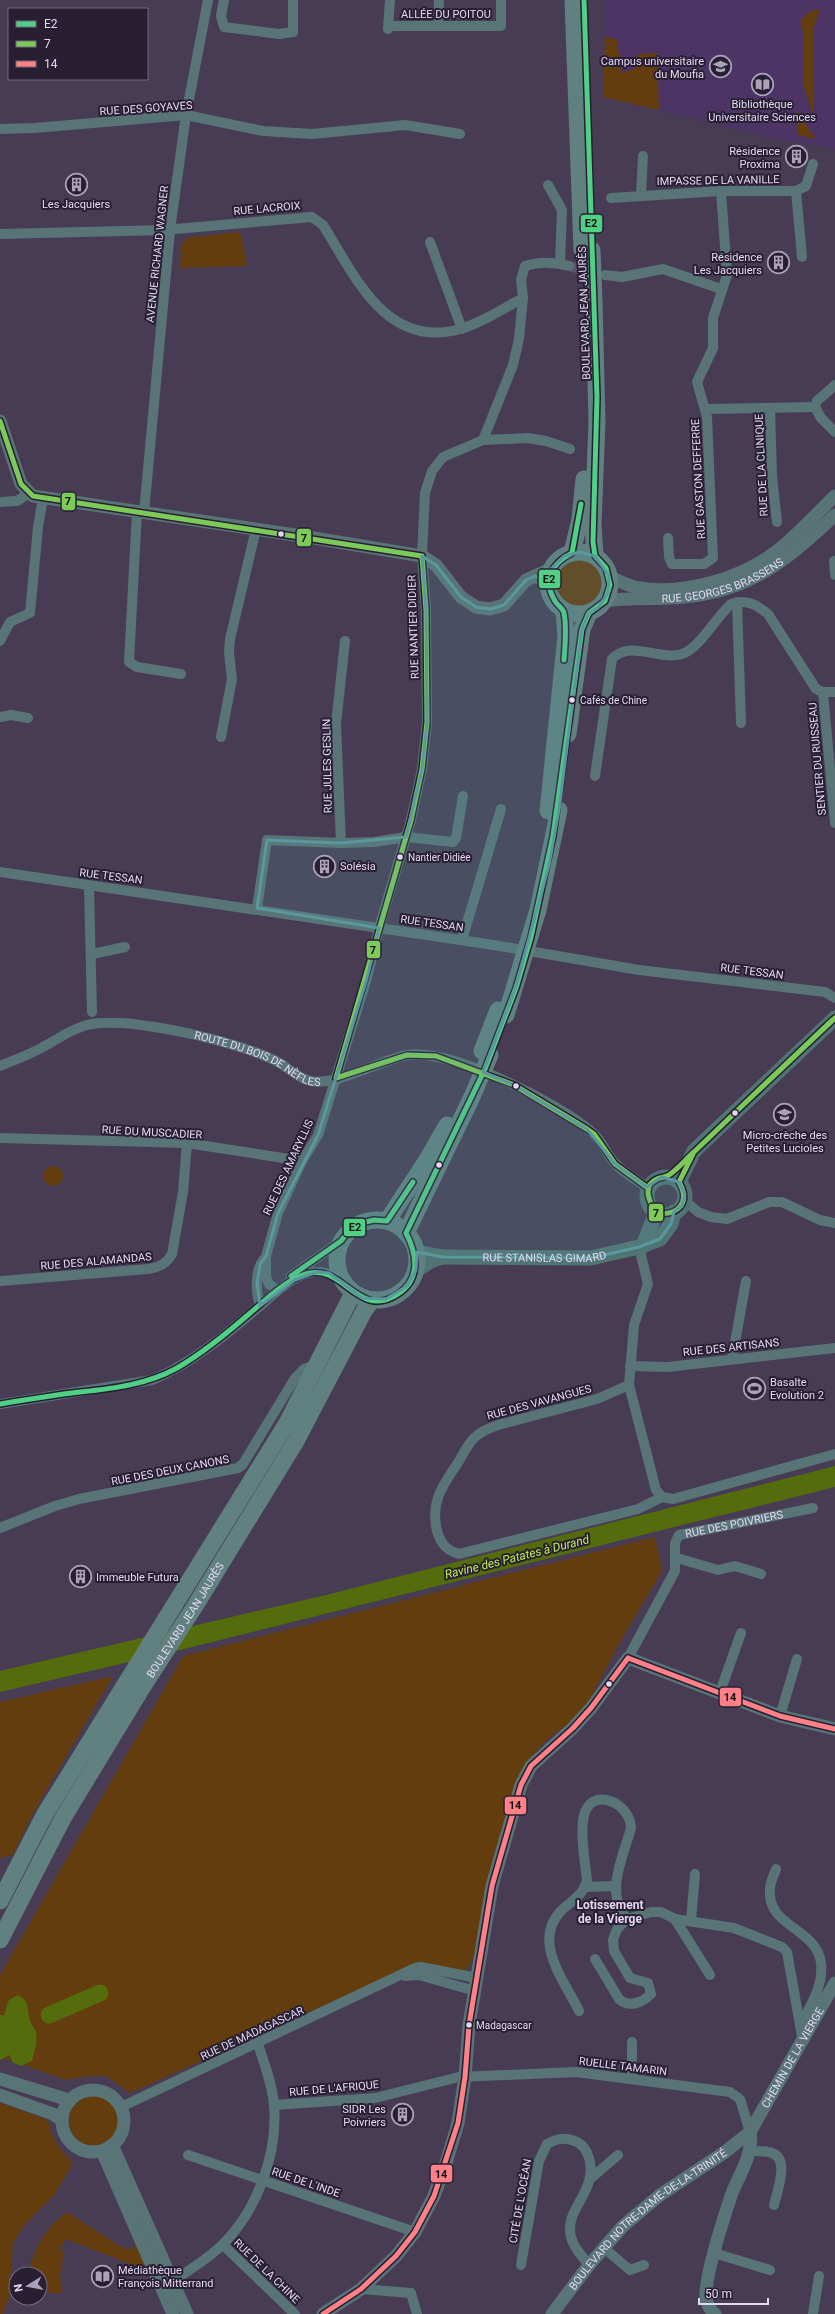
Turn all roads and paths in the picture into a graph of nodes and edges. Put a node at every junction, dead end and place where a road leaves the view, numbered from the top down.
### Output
1 (208, 0) edge
2 (224, 0) edge
3 (294, 0) edge
4 (390, 0) edge
5 (439, 0) edge
6 (501, 0) edge
7 (573, 0) edge
8 (584, 0) edge
9 (438, 26) junction
10 (186, 115) junction
11 (0, 129) edge
12 (460, 134) dead end
13 (643, 156) dead end
14 (813, 164) dead end
15 (548, 185) dead end
16 (721, 191) junction
17 (796, 191) junction
18 (642, 194) junction
19 (611, 198) dead end
20 (170, 230) junction
21 (0, 234) edge
22 (430, 242) dead end
23 (587, 250) junction
24 (802, 257) dead end
25 (605, 275) tunnel mouth
26 (721, 289) junction
27 (523, 298) junction
28 (589, 300) junction
29 (462, 329) junction
30 (835, 385) edge
31 (815, 407) junction
32 (770, 408) junction
33 (706, 409) junction
34 (0, 421) edge
35 (835, 432) edge
36 (483, 440) junction
37 (570, 449) dead end
38 (29, 493) junction
39 (835, 496) edge
40 (43, 498) junction
41 (0, 502) edge
42 (140, 512) junction
43 (831, 519) edge
44 (777, 522) dead end
45 (256, 529) junction
46 (668, 538) dead end
47 (572, 553) junction
48 (422, 556) junction
49 (595, 556) junction
50 (834, 562) edge
51 (835, 575) edge
52 (545, 576) junction
53 (609, 576) junction
54 (605, 601) junction
55 (737, 602) junction
56 (564, 611) junction
57 (589, 613) junction
58 (0, 641) edge
59 (345, 641) dead end
60 (181, 674) dead end
61 (823, 692) junction
62 (835, 692) edge
63 (0, 717) edge
64 (28, 718) dead end
65 (741, 723) dead end
66 (221, 737) dead end
67 (595, 776) dead end
68 (463, 796) dead end
69 (501, 810) dead end
70 (553, 811) junction
71 (835, 823) edge
72 (406, 837) junction
73 (341, 843) junction
74 (0, 872) edge
75 (89, 886) junction
76 (257, 908) junction
77 (379, 928) junction
78 (462, 940) junction
79 (125, 947) dead end
80 (92, 954) junction
81 (835, 998) edge
82 (92, 1012) dead end
83 (835, 1018) edge
84 (0, 1066) edge
85 (336, 1078) junction
86 (467, 1096) junction
87 (0, 1138) edge
88 (187, 1143) junction
89 (302, 1161) junction
90 (674, 1179) junction
91 (648, 1188) junction
92 (684, 1200) junction
93 (674, 1212) junction
94 (656, 1213) junction
95 (387, 1222) junction
96 (835, 1223) edge
97 (406, 1233) junction
98 (341, 1241) junction
99 (641, 1246) junction
100 (416, 1252) junction
101 (266, 1256) junction
102 (443, 1257) junction
103 (416, 1270) junction
104 (0, 1281) edge
105 (746, 1281) dead end
106 (347, 1287) junction
107 (277, 1290) junction
108 (372, 1300) junction
109 (260, 1306) junction
110 (835, 1348) edge
111 (732, 1359) junction
112 (318, 1364) junction
113 (630, 1366) junction
114 (629, 1385) junction
115 (0, 1404) edge
116 (835, 1454) edge
117 (662, 1497) junction
118 (813, 1508) dead end
119 (0, 1528) edge
120 (677, 1558) junction
121 (761, 1574) dead end
122 (741, 1633) dead end
123 (628, 1658) junction
124 (797, 1659) dead end
125 (720, 1692) junction
126 (780, 1716) junction
127 (835, 1729) edge
128 (776, 1869) dead end
129 (695, 1874) dead end
130 (615, 1886) junction
131 (585, 1888) junction
132 (0, 1901) edge
133 (627, 1919) junction
134 (675, 1919) junction
135 (691, 1920) junction
136 (0, 1940) edge
137 (595, 1959) dead end
138 (710, 1975) dead end
139 (835, 1983) edge
140 (476, 1984) junction
141 (579, 2011) dead end
142 (800, 2026) junction
143 (632, 2042) dead end
144 (803, 2042) junction
145 (258, 2044) junction
146 (465, 2077) junction
147 (632, 2078) junction
148 (0, 2079) edge
149 (0, 2094) edge
150 (69, 2100) junction
151 (274, 2106) junction
152 (121, 2107) junction
153 (62, 2120) junction
154 (750, 2132) junction
155 (107, 2148) junction
156 (749, 2151) junction
157 (188, 2155) dead end
158 (618, 2155) dead end
159 (590, 2179) junction
160 (263, 2180) junction
161 (774, 2205) dead end
162 (415, 2232) junction
163 (222, 2245) junction
164 (604, 2248) junction
165 (714, 2253) junction
166 (521, 2265) dead end
167 (644, 2265) dead end
168 (589, 2266) junction
169 (770, 2270) dead end
170 (819, 2276) dead end
171 (173, 2281) junction
172 (361, 2289) junction
173 (173, 2314) edge
174 (187, 2314) edge
175 (295, 2314) edge
176 (323, 2314) edge
177 (417, 2314) edge
178 (552, 2314) edge
179 (715, 2314) edge
180 (813, 2314) edge

1 - 10 street, AVENUE RICHARD WAGNER
2 - 3 street
4 - 9 street, ALLÉE DU POITOU
5 - 9 street
6 - 9 street, ALLÉE DU POITOU
7 - 23 main road, BOULEVARD JEAN JAURÈS
8 - 23 main road, BOULEVARD JEAN JAURÈS
10 - 11 street, RUE DES GOYAVES
10 - 12 street, RUE DES GOYAVES
10 - 20 street, AVENUE RICHARD WAGNER
13 - 18 street, IMPASSE DE LA VANILLE
14 - 17 street
15 - 27 street
16 - 17 street, IMPASSE DE LA VANILLE
16 - 18 street, IMPASSE DE LA VANILLE
16 - 26 street, RUE GASTON DEFFERRE
17 - 24 street
18 - 19 street, IMPASSE DE LA VANILLE
20 - 21 street, RUE LACROIX
20 - 29 street, RUE LACROIX
20 - 42 street, AVENUE RICHARD WAGNER
22 - 29 street
23 - 28 main road, BOULEVARD JEAN JAURÈS, bridge
25 - 26 street
26 - 33 street, RUE GASTON DEFFERRE
27 - 29 street, RUE LACROIX
27 - 36 street
28 - 47 main road, BOULEVARD JEAN JAURÈS
28 - 49 main road, BOULEVARD JEAN JAURÈS
30 - 31 street
31 - 32 street
31 - 35 street
32 - 33 street
32 - 44 street, RUE DE LA CLINIQUE
33 - 46 street, RUE GASTON DEFFERRE
34 - 38 street
36 - 37 street, RUE NANTIER DIDIER
36 - 48 street, RUE NANTIER DIDIER
38 - 40 street
38 - 41 street
39 - 53 street
40 - 42 street
40 - 58 street
42 - 45 street
42 - 60 street, AVENUE RICHARD WAGNER
43 - 54 street, RUE GEORGES BRASSENS
45 - 48 street
45 - 66 street
47 - 49 main road
47 - 52 main road
48 - 52 street
48 - 72 street, RUE NANTIER DIDIER
49 - 53 main road
50 - 51 street
52 - 56 main road
53 - 54 main road
54 - 57 main road
55 - 61 street
55 - 65 street
55 - 67 street
56 - 57 main road
56 - 70 main road
57 - 70 main road
59 - 73 street, RUE JULES GESLIN
61 - 62 street
61 - 71 street, SENTIER DU RUISSEAU
63 - 64 street
68 - 72 street
69 - 78 street
70 - 86 main road, bridge
72 - 73 street
72 - 77 street, RUE NANTIER DIDIER
73 - 76 street
74 - 75 street, RUE TESSAN
75 - 76 street, RUE TESSAN
75 - 80 street
76 - 77 street, RUE TESSAN
77 - 78 street, RUE TESSAN
77 - 85 street, RUE DES AMARYLLIS
78 - 81 street, RUE TESSAN
79 - 80 street
80 - 82 street
83 - 90 main road
84 - 85 street, ROUTE DU BOIS DE NÈFLES
85 - 89 street, RUE DES AMARYLLIS
85 - 91 street, ROUTE DU BOIS DE NÈFLES
86 - 95 main road
86 - 97 main road
87 - 88 street, RUE DU MUSCADIER
88 - 89 street, RUE DU MUSCADIER
88 - 104 street, RUE DES ALAMANDAS
89 - 101 street, RUE DES AMARYLLIS
90 - 91 main road
90 - 92 main road
91 - 94 main road
92 - 93 main road
92 - 96 street
93 - 94 main road
93 - 99 main road, RUE STANISLAS GIMARD
94 - 99 main road
95 - 97 main road
95 - 98 main road
97 - 100 main road
98 - 106 main road
98 - 107 street
99 - 102 main road, RUE STANISLAS GIMARD
99 - 113 street
100 - 102 main road, RUE STANISLAS GIMARD
100 - 103 main road
101 - 107 street, RUE DES AMARYLLIS
101 - 109 street, RUE DES AMARYLLIS
102 - 103 main road, RUE STANISLAS GIMARD
103 - 108 main road
105 - 111 street
106 - 107 street
106 - 108 main road
106 - 112 main road, BOULEVARD JEAN JAURÈS
107 - 109 street
108 - 136 main road, BOULEVARD JEAN JAURÈS
109 - 115 street
110 - 111 street, RUE DES ARTISANS
111 - 113 street, RUE DES ARTISANS
112 - 119 street, RUE DES DEUX CANONS
112 - 132 main road, BOULEVARD JEAN JAURÈS
113 - 114 street
114 - 117 street
114 - 117 street, RUE DES VAVANGUES
116 - 117 street, RUE DES VAVANGUES
118 - 120 street, RUE DES POIVRIERS
120 - 121 street
120 - 123 street, RUE DES POIVRIERS
122 - 125 street
123 - 125 street
123 - 140 street, RUE DES POIVRIERS
124 - 126 street
125 - 126 street
126 - 127 street
128 - 142 street
129 - 135 street
130 - 131 street
130 - 131 street
130 - 133 street
131 - 141 street
133 - 134 street
133 - 137 street
134 - 135 street
134 - 138 street
135 - 142 street
139 - 144 street, CHEMIN DE LA VIERGE
140 - 145 street, RUE DE MADAGASCAR
140 - 146 street, RUE DES POIVRIERS
142 - 144 street
143 - 147 street
144 - 154 street, CHEMIN DE LA VIERGE
145 - 151 street
145 - 152 street, RUE DE MADAGASCAR
146 - 147 street, RUELLE TAMARIN
146 - 151 street, RUE DE L'AFRIQUE
146 - 162 street, RUE DES POIVRIERS
147 - 154 street, RUELLE TAMARIN
148 - 150 street
149 - 153 street
150 - 152 street
150 - 153 street
151 - 160 street
152 - 155 street
153 - 155 street
154 - 156 street
154 - 164 street, BOULEVARD NOTRE-DAME-DE-LA-TRINITÉ
155 - 171 street
155 - 173 street
156 - 161 street
156 - 165 street
157 - 160 street, RUE DE L'INDE
158 - 159 street, CITÉ DE L'OCÉAN
159 - 166 street, CITÉ DE L'OCÉAN
159 - 168 street, CITÉ DE L'OCÉAN
160 - 162 street, RUE DE L'INDE
160 - 163 street
162 - 172 street, RUE DES POIVRIERS
163 - 171 street
163 - 175 street, RUE DE LA CHINE
164 - 167 street
164 - 168 street, BOULEVARD NOTRE-DAME-DE-LA-TRINITÉ
165 - 169 street
165 - 179 street
168 - 178 street, BOULEVARD NOTRE-DAME-DE-LA-TRINITÉ
170 - 180 street
171 - 174 street
172 - 176 street, RUE DES POIVRIERS
172 - 177 street

